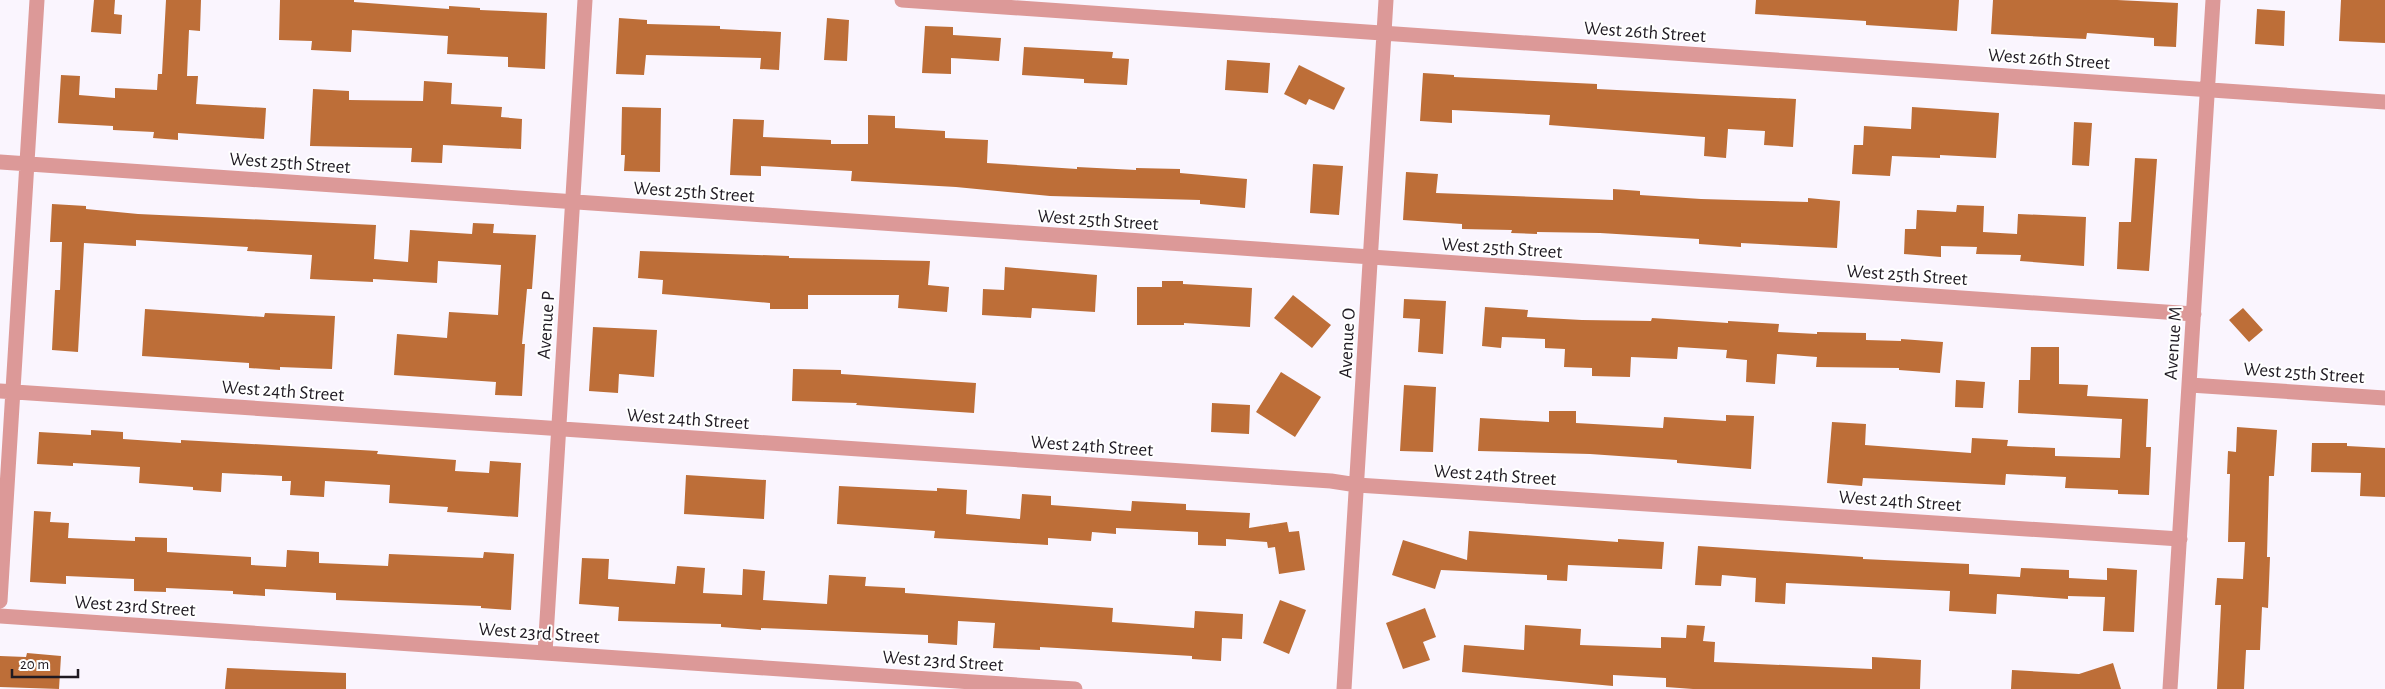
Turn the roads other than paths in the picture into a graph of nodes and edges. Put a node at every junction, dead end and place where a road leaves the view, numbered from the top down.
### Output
1 (37, 0) edge
2 (585, 0) edge
3 (902, 0) edge
4 (1386, 0) edge
5 (2213, 0) edge
6 (1384, 33) junction
7 (2208, 89) junction
8 (2385, 102) edge
9 (0, 162) edge
10 (26, 164) junction
11 (572, 202) junction
12 (1371, 258) junction
13 (2194, 314) junction
14 (2190, 384) junction
15 (6, 392) edge
16 (2385, 398) edge
17 (558, 429) junction
18 (1358, 486) junction
19 (2180, 539) junction
20 (0, 602) edge
21 (0, 616) edge
22 (545, 653) junction
23 (1075, 689) edge
24 (1344, 689) edge
25 (2170, 689) edge

1 - 10 street
2 - 11 street, Avenue P
3 - 6 street, West 26th Street
4 - 6 street, Avenue O
5 - 7 street, Avenue M
6 - 7 street, West 26th Street
6 - 12 street, Avenue O
7 - 8 street, West 26th Street
7 - 13 street, Avenue M
9 - 10 street, West 25th Street
10 - 11 street, West 25th Street
10 - 15 street
11 - 12 street, West 25th Street
11 - 17 street, Avenue P
12 - 13 street, West 25th Street
12 - 18 street, Avenue O
13 - 14 street, Avenue M
14 - 16 street, West 25th Street
14 - 19 street, Avenue M
15 - 17 street, West 24th Street
15 - 20 street
17 - 18 street, West 24th Street
17 - 22 street, Avenue P
18 - 19 street, West 24th Street
18 - 24 street, Avenue O
19 - 25 street, Avenue M
21 - 22 street, West 23rd Street
22 - 23 street, West 23rd Street

